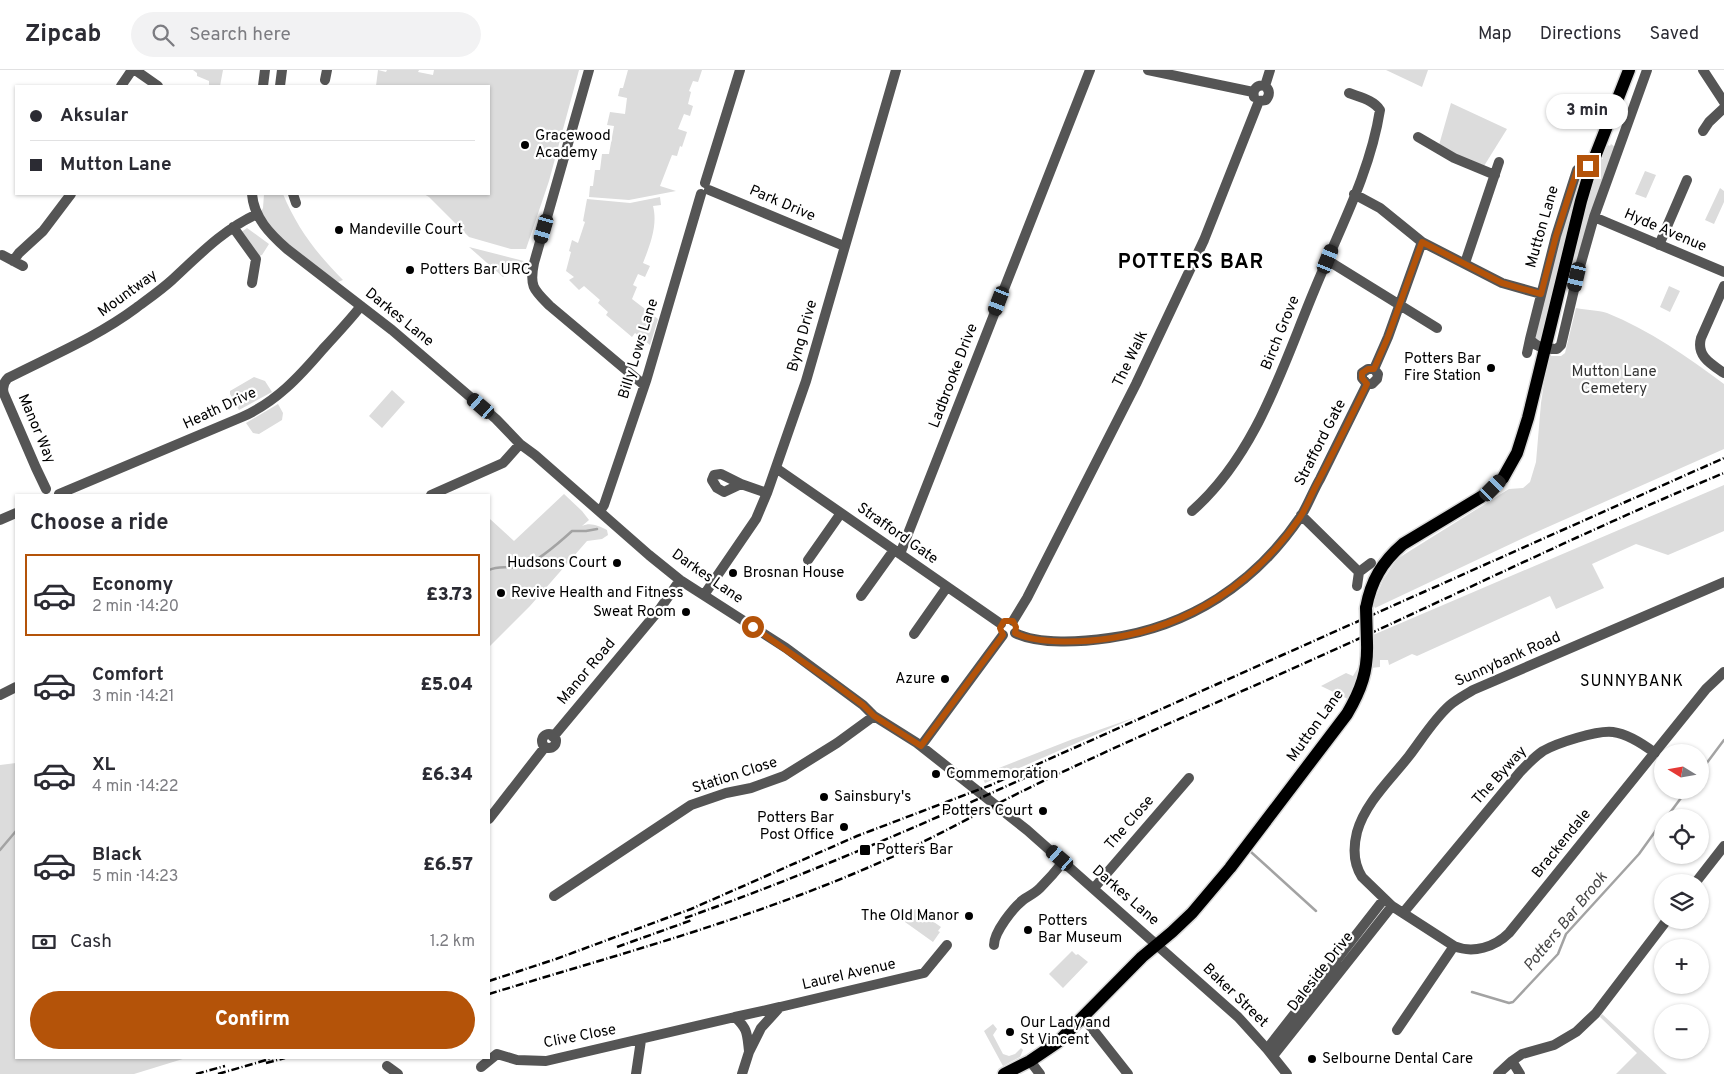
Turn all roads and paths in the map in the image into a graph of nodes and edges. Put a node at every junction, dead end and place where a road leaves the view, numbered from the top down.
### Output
1 (133, 70) edge
2 (264, 70) edge
3 (282, 70) edge
4 (589, 70) edge
5 (740, 70) edge
6 (896, 70) edge
7 (1090, 70) edge
8 (1148, 70) edge
9 (1270, 70) edge
10 (1629, 70) edge
11 (1647, 70) edge
12 (1703, 70) edge
13 (122, 85) edge
14 (156, 85) edge
15 (263, 85) edge
16 (280, 85) edge
17 (1349, 93) dead end
18 (1256, 96) junction
19 (1724, 102) edge
20 (1724, 108) edge
21 (1703, 131) dead end
22 (1418, 136) dead end
23 (1603, 136) junction
24 (1620, 143) junction
25 (1499, 162) dead end
26 (1591, 167) junction
27 (1495, 175) junction
28 (1687, 180) dead end
29 (705, 189) junction
30 (1354, 194) junction
31 (70, 195) edge
32 (252, 195) edge
33 (257, 214) junction
34 (1594, 217) junction
35 (233, 227) junction
36 (1422, 242) junction
37 (1660, 245) junction
38 (844, 246) junction
39 (2, 255) dead end
40 (1327, 260) junction
41 (13, 261) junction
42 (1465, 263) junction
43 (23, 266) dead end
44 (1724, 272) edge
45 (1563, 275) junction
46 (1577, 277) junction
47 (252, 283) dead end
48 (1724, 286) edge
49 (1541, 294) junction
50 (361, 306) junction
51 (1399, 306) junction
52 (1437, 328) dead end
53 (1530, 338) junction
54 (1545, 347) junction
55 (1526, 353) dead end
56 (1724, 374) edge
57 (5, 381) joint
58 (644, 385) junction
59 (520, 444) junction
60 (776, 468) junction
61 (741, 484) dead end
62 (44, 492) edge
63 (767, 493) junction
64 (60, 494) edge
65 (433, 494) edge
66 (600, 511) junction
67 (1192, 512) dead end
68 (15, 513) edge
69 (841, 513) junction
70 (1301, 515) junction
71 (0, 520) edge
72 (897, 552) junction
73 (808, 560) dead end
74 (1371, 563) dead end
75 (1359, 572) junction
76 (680, 580) junction
77 (1724, 582) edge
78 (1358, 586) dead end
79 (947, 587) junction
80 (704, 595) junction
81 (861, 596) dead end
82 (1013, 621) junction
83 (1001, 624) junction
84 (1015, 633) junction
85 (914, 634) dead end
86 (1003, 635) junction
87 (1724, 672) edge
88 (15, 688) edge
89 (0, 695) edge
90 (874, 716) junction
91 (1662, 744) edge
92 (921, 746) junction
93 (1654, 752) edge
94 (1654, 754) edge
95 (1189, 778) dead end
96 (490, 818) edge
97 (1724, 846) edge
98 (1063, 862) junction
99 (1702, 874) edge
100 (1094, 888) junction
101 (554, 896) dead end
102 (1388, 902) junction
103 (1403, 913) junction
104 (1661, 929) edge
105 (1157, 944) junction
106 (947, 945) dead end
107 (994, 945) dead end
108 (1454, 946) junction
109 (780, 1007) junction
110 (735, 1017) junction
111 (1083, 1017) junction
112 (1397, 1030) dead end
113 (641, 1040) junction
114 (493, 1052) edge
115 (749, 1052) junction
116 (1270, 1052) junction
117 (487, 1059) edge
118 (1030, 1061) junction
119 (1512, 1061) junction
120 (481, 1067) dead end
121 (636, 1074) edge
122 (742, 1074) edge
123 (1004, 1074) edge
124 (1040, 1074) edge
125 (1128, 1074) edge
126 (1287, 1074) edge
127 (1498, 1074) edge
128 (1520, 1074) edge

1 - 13 street
1 - 14 street
2 - 15 street
3 - 16 street
4 - 58 street
5 - 29 street, Billy Lows Lane
6 - 38 street, Byng Drive
7 - 72 street, Ladbrooke Drive
8 - 18 street
9 - 18 street
10 - 23 main road, Mutton Lane
11 - 24 street
12 - 19 street
17 - 30 street, Birch Grove
18 - 82 street, The Walk
20 - 21 street
22 - 27 street
23 - 24 street
23 - 26 main road, Mutton Lane
24 - 34 street
25 - 27 street
26 - 45 main road, Mutton Lane
26 - 49 street, Mutton Lane
27 - 42 street
28 - 37 street
29 - 38 street, Park Drive
29 - 58 street, Billy Lows Lane
30 - 36 street
30 - 40 street, Birch Grove
31 - 41 street
32 - 33 street
33 - 35 street, Mountway
33 - 50 street, Darkes Lane
34 - 37 street, Hyde Avenue
34 - 46 street
35 - 47 street
35 - 57 street, Mountway
36 - 42 street
36 - 51 street, Strafford Gate
37 - 44 street, Hyde Avenue
38 - 60 street, Byng Drive
39 - 41 street
40 - 51 street
40 - 67 street, Birch Grove
41 - 43 street
42 - 49 street
45 - 46 street
45 - 54 main road, Mutton Lane
46 - 54 street
48 - 56 street
49 - 53 street, Mutton Lane
50 - 59 street, Darkes Lane
50 - 64 street, Heath Drive
51 - 52 street
51 - 70 street, Strafford Gate
53 - 54 street
53 - 55 street, Mutton Lane
54 - 105 main road, Mutton Lane, bridge
57 - 62 street, Manor Way
58 - 66 street, Billy Lows Lane
59 - 65 street
59 - 66 street, Darkes Lane
60 - 63 street, Byng Drive
60 - 69 street, Strafford Gate
61 - 63 street
62 - 64 street
63 - 80 street, Byng Drive
66 - 76 street, Darkes Lane
68 - 71 street
69 - 72 street, Strafford Gate
69 - 73 street
70 - 75 street
70 - 84 street, Strafford Gate
72 - 79 street, Strafford Gate
72 - 81 street, Ladbrooke Drive
74 - 75 street
75 - 78 street
76 - 80 street, Darkes Lane
76 - 96 street, Manor Road
77 - 102 street, Sunnybank Road
79 - 83 street, Strafford Gate
79 - 85 street
80 - 90 street, Darkes Lane
82 - 83 street
82 - 84 street
83 - 86 street
84 - 86 street
86 - 92 street
87 - 91 street, Brackendale
88 - 89 street
90 - 92 street, Darkes Lane
90 - 101 street, Station Close
92 - 98 street, Darkes Lane
93 - 103 street, The Byway
94 - 108 street, Brackendale
95 - 100 street, The Close
97 - 99 street
98 - 100 street, Darkes Lane
98 - 107 street
100 - 105 street, Darkes Lane
102 - 103 street, Brackendale
102 - 116 street, Daleside Drive
103 - 108 street, Brackendale
104 - 119 street
105 - 111 main road, Mutton Lane
105 - 116 street, Baker Street
106 - 109 street, Laurel Avenue
108 - 112 street
109 - 110 street, Laurel Avenue
109 - 115 street
110 - 113 street, Clive Close
110 - 115 street
111 - 118 main road, Mutton Lane
111 - 125 street
113 - 114 street, Clive Close
113 - 121 street
115 - 122 street
116 - 126 street, Baker Street
117 - 120 street, Clive Close
118 - 123 main road, Mutton Lane
118 - 124 street
119 - 127 street
119 - 128 street

